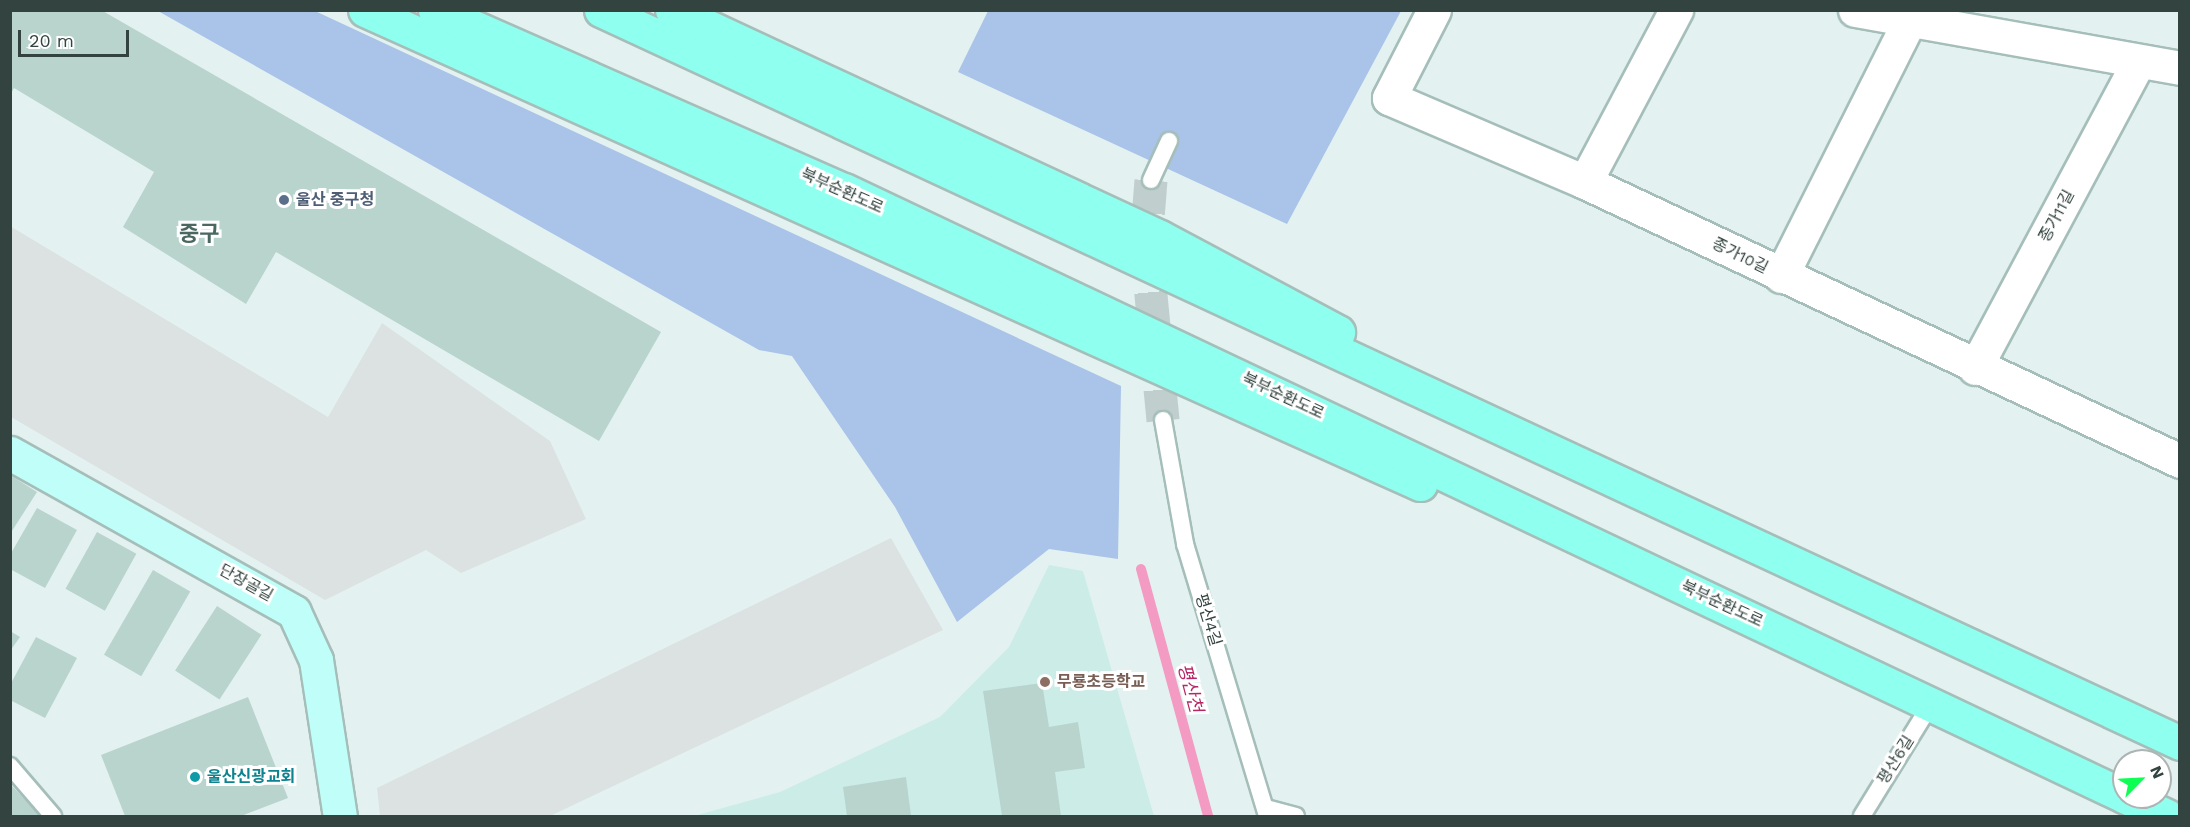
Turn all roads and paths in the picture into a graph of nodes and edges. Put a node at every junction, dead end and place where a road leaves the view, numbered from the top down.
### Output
1 (365, 10) edge
2 (435, 10) edge
3 (601, 10) edge
4 (672, 10) edge
5 (1434, 10) edge
6 (1676, 10) edge
7 (1855, 10) edge
8 (1908, 23) junction
9 (2138, 63) junction
10 (2180, 68) edge
11 (1169, 141) dead end
12 (1151, 180) tunnel mouth
13 (1585, 182) junction
14 (1781, 276) junction
15 (1975, 368) junction
16 (1163, 420) tunnel mouth
17 (10, 453) edge
18 (2180, 460) edge
19 (1848, 591) junction
20 (1823, 652) junction
21 (1931, 704) junction
22 (2180, 743) edge
23 (10, 766) edge
24 (2112, 791) edge
25 (2152, 809) edge
26 (1266, 812) edge
27 (53, 816) edge
28 (340, 816) edge
29 (1296, 816) edge
30 (1862, 816) edge
31 (2167, 816) edge

1 - 20 main road
2 - 20 main road, 북부순환도로
3 - 19 main road
4 - 19 main road
5 - 13 street, 종가10길
6 - 13 street
7 - 8 street
8 - 9 street
8 - 14 street
9 - 10 street
9 - 15 street, 종가11길
11 - 12 lane
13 - 14 street, 종가10길
14 - 15 street, 종가10길
15 - 18 street, 종가10길
16 - 26 lane, 평산4길
17 - 28 street, 단장골길
19 - 22 main road
20 - 21 main road, 북부순환도로
21 - 24 main road, 북부순환도로
21 - 30 lane, 평산6길
23 - 27 lane
25 - 31 main road, 북부순환도로
26 - 29 lane

